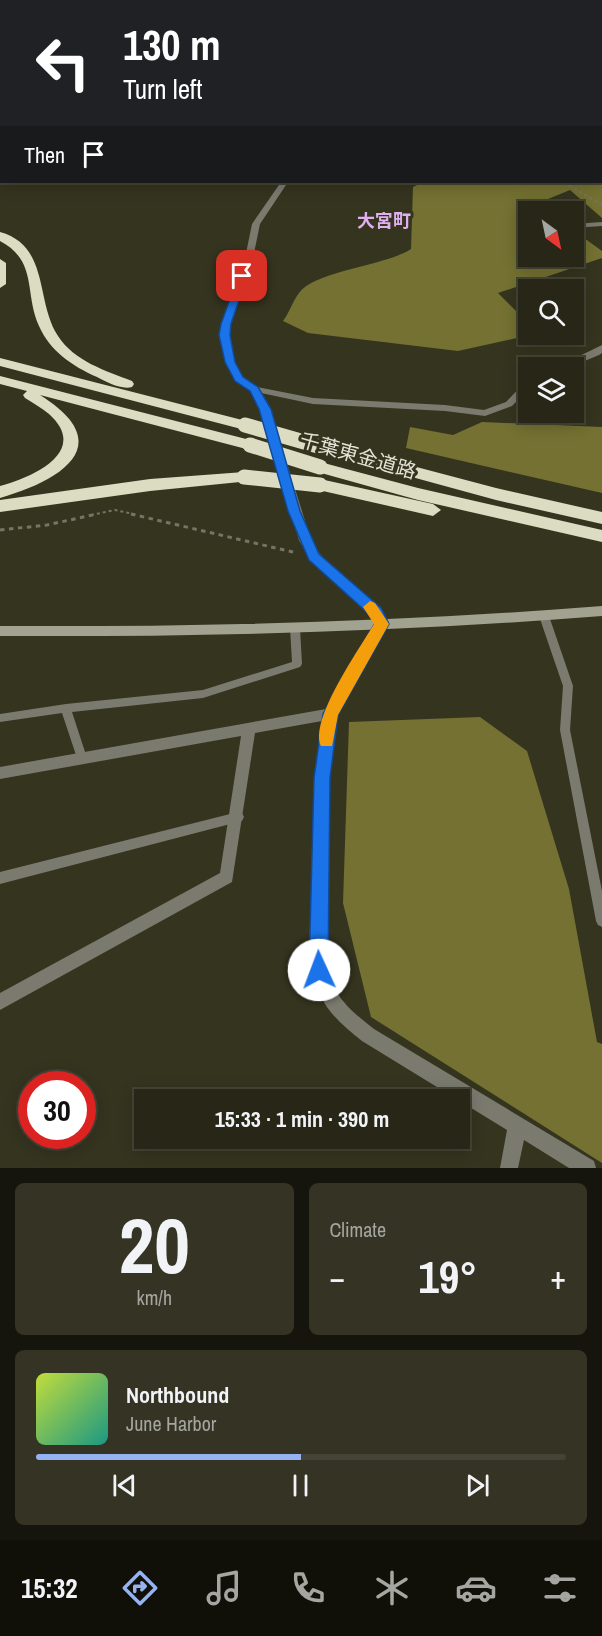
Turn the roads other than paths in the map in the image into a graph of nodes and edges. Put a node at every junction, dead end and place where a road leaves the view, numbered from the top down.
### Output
1 (283, 183) edge
2 (602, 224) edge
3 (584, 225) edge
4 (0, 236) edge
5 (0, 263) edge
6 (0, 284) edge
7 (602, 348) edge
8 (584, 358) edge
9 (0, 362) edge
10 (0, 380) edge
11 (18, 384) junction
12 (254, 389) junction
13 (518, 395) edge
14 (146, 399) junction
15 (0, 492) edge
16 (0, 506) edge
17 (602, 518) edge
18 (602, 536) edge
19 (602, 545) edge
20 (602, 611) edge
21 (544, 616) junction
22 (382, 624) junction
23 (295, 628) junction
24 (0, 631) edge
25 (66, 708) junction
26 (330, 714) junction
27 (0, 718) edge
28 (249, 729) junction
29 (82, 758) junction
30 (0, 772) edge
31 (238, 817) junction
32 (0, 878) edge
33 (602, 921) edge
34 (0, 1002) edge
35 (517, 1126) junction
36 (509, 1168) edge
37 (587, 1168) edge

1 - 12 street
2 - 3 street
4 - 14 highway
5 - 6 highway
7 - 8 street
9 - 14 highway, 千葉東金道路
10 - 11 highway, 千葉東金道路
11 - 15 highway
11 - 18 highway, 千葉東金道路, bridge
12 - 13 street
12 - 22 street
14 - 17 highway, 千葉東金道路, bridge
16 - 19 highway, bridge
20 - 21 street
21 - 22 street
21 - 33 lane
22 - 23 street
22 - 26 street
23 - 24 street
23 - 25 lane
25 - 27 lane
25 - 29 lane
26 - 28 street
26 - 35 street
28 - 29 street
28 - 31 street
29 - 30 street
31 - 32 lane
31 - 34 street
35 - 36 street
35 - 37 street

